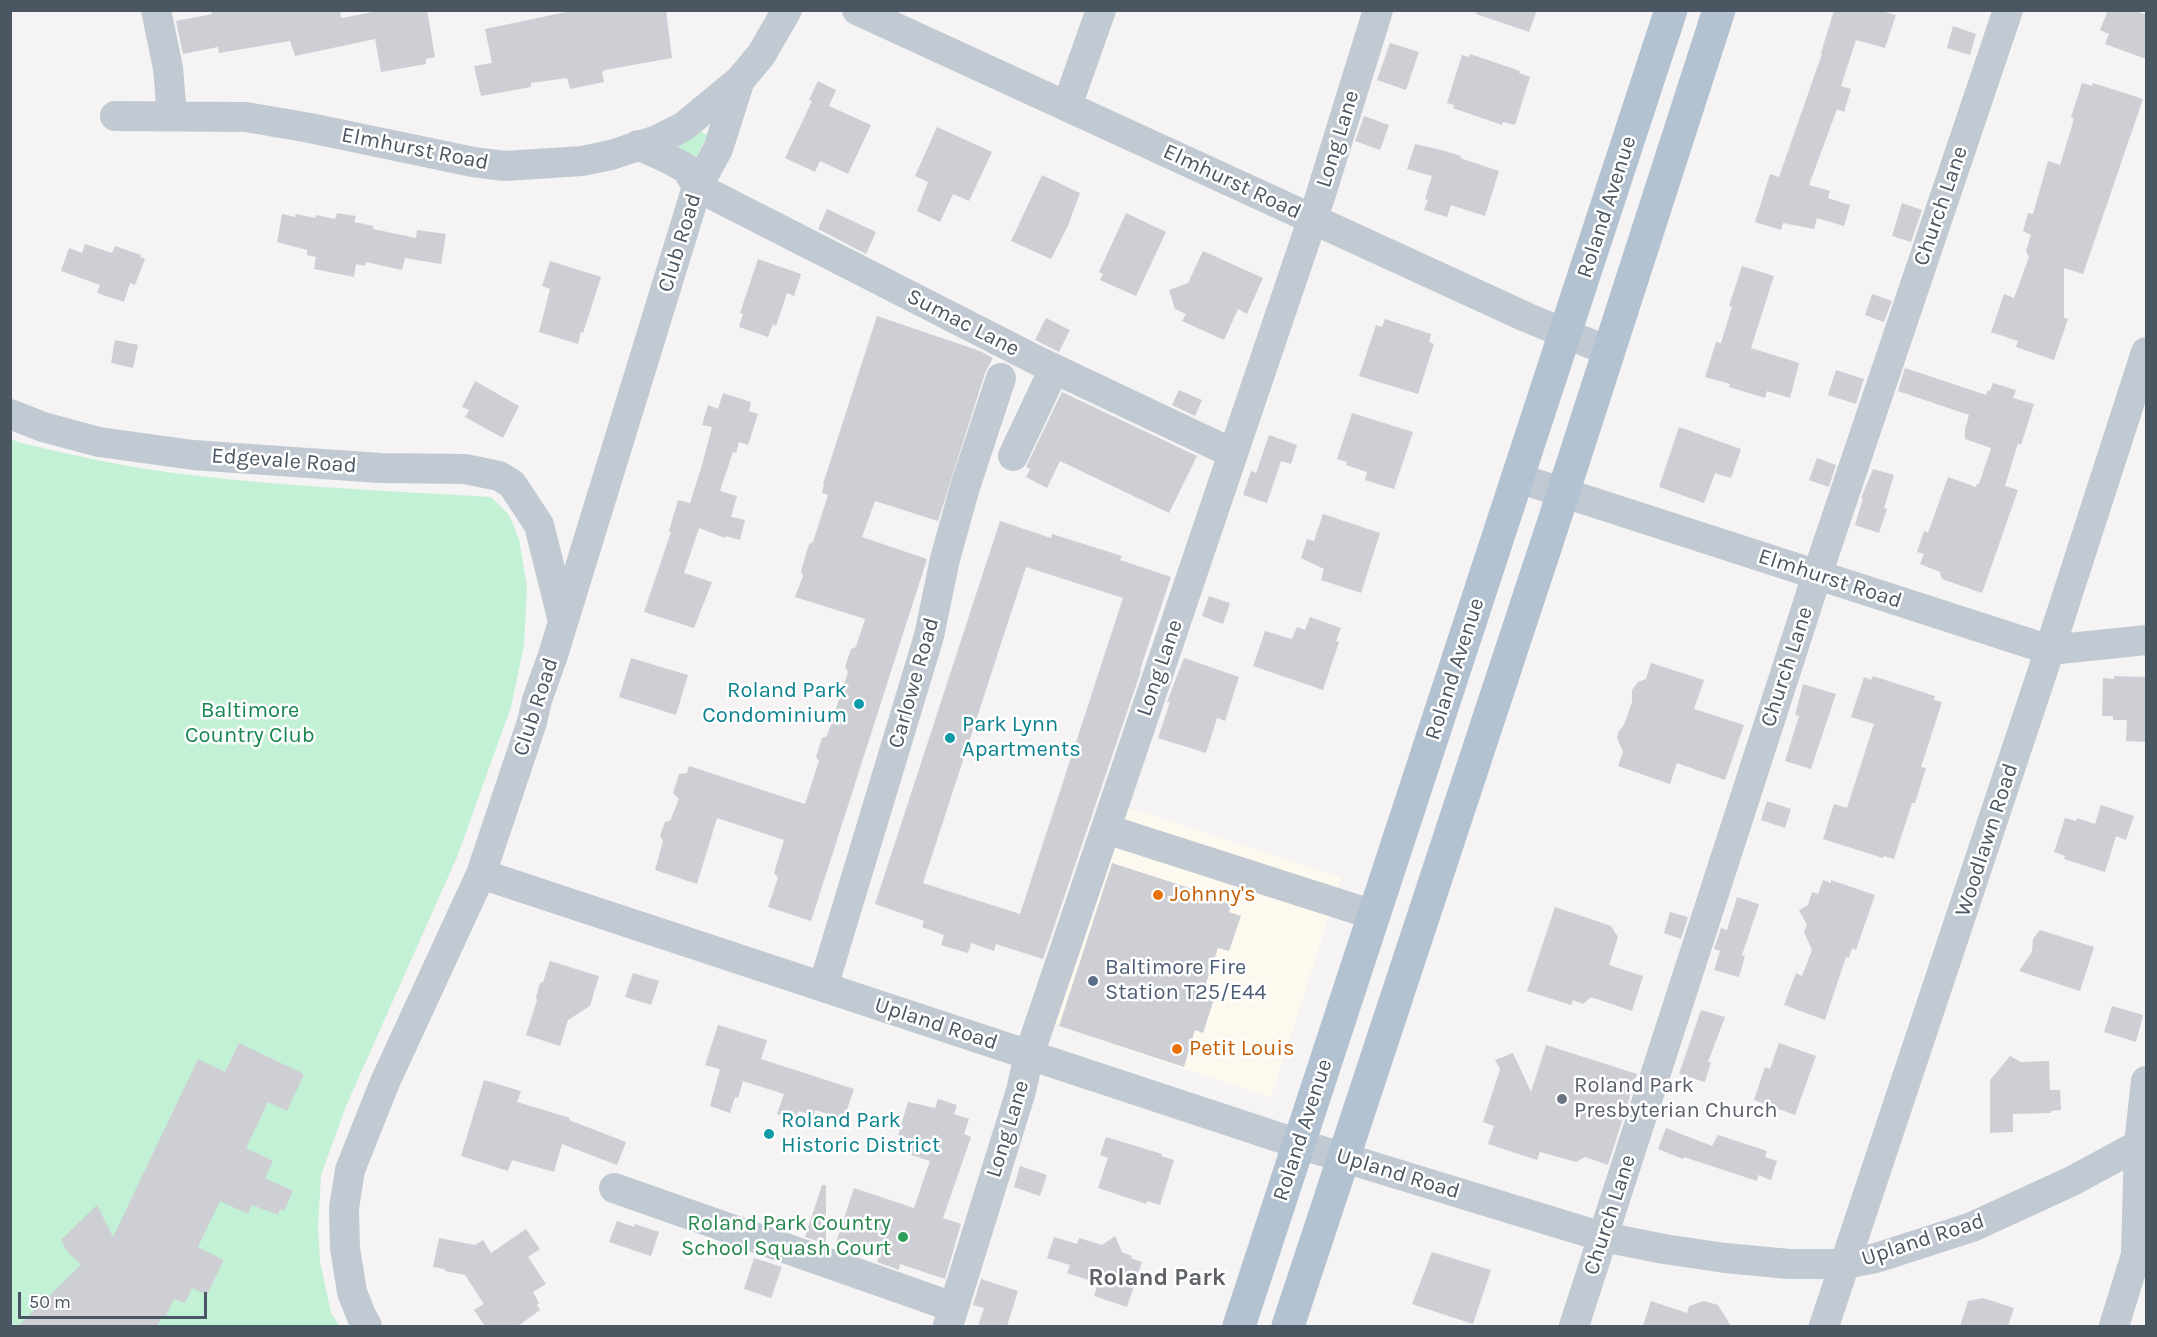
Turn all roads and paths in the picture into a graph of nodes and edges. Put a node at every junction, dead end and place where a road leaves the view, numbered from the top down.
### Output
1 (156, 10) edge
2 (787, 10) edge
3 (857, 10) edge
4 (1101, 10) edge
5 (1378, 10) edge
6 (1671, 10) edge
7 (1719, 10) edge
8 (2008, 10) edge
9 (740, 80) junction
10 (1066, 106) junction
11 (172, 115) junction
12 (115, 116) dead end
13 (638, 146) junction
14 (697, 187) junction
15 (1311, 218) junction
16 (1565, 333) junction
17 (1608, 351) junction
18 (2146, 352) edge
19 (1054, 369) junction
20 (1001, 378) dead end
21 (10, 414) edge
22 (1232, 453) junction
23 (1013, 456) dead end
24 (1518, 478) junction
25 (1563, 492) junction
26 (539, 525) junction
27 (592, 529) junction
28 (1817, 575) junction
29 (563, 621) junction
30 (2146, 640) edge
31 (2050, 650) junction
32 (1106, 828) junction
33 (481, 874) junction
34 (1374, 915) junction
35 (824, 987) junction
36 (1029, 1055) junction
37 (2146, 1081) edge
38 (2143, 1142) edge
39 (1299, 1144) junction
40 (1344, 1157) junction
41 (614, 1188) dead end
42 (1603, 1237) junction
43 (1845, 1264) junction
44 (950, 1317) edge
45 (368, 1326) edge
46 (1239, 1326) edge
47 (1288, 1326) edge
48 (1574, 1326) edge
49 (1824, 1326) edge
50 (2114, 1326) edge

1 - 11 street
2 - 9 street, Club Road
3 - 10 street, Elmhurst Road
4 - 10 street
5 - 15 street, Long Lane
6 - 16 main road, Roland Avenue
7 - 17 main road, Roland Avenue
8 - 28 street, Church Lane
9 - 13 street, Club Road
9 - 14 street, Club Road
10 - 15 street, Elmhurst Road
11 - 12 street, Elmhurst Road
11 - 13 street, Elmhurst Road
13 - 14 street
14 - 19 street, Sumac Lane
14 - 27 street, Club Road
15 - 16 street, Elmhurst Road
15 - 22 street, Long Lane
16 - 17 street, Elmhurst Road
16 - 24 main road, Roland Avenue
17 - 25 main road, Roland Avenue
18 - 31 street, Woodlawn Road
19 - 22 street, Sumac Lane
19 - 23 street
20 - 35 street, Carlowe Road
21 - 26 street, Edgevale Road
22 - 32 street, Long Lane
24 - 25 street, Elmhurst Road
24 - 34 main road, Roland Avenue
25 - 28 street, Elmhurst Road
25 - 40 main road, Roland Avenue
26 - 27 street
26 - 29 street, Edgevale Road
27 - 29 street, Club Road
28 - 31 street, Elmhurst Road
28 - 42 street, Church Lane
29 - 33 street, Club Road
30 - 31 street, Elmhurst Road
31 - 43 street, Woodlawn Road
32 - 34 street
32 - 36 street, Long Lane
33 - 35 street, Upland Road
33 - 45 street, Club Road
34 - 39 main road, Roland Avenue
35 - 36 street, Upland Road
36 - 39 street, Upland Road
36 - 44 street, Long Lane
37 - 38 street
38 - 43 street, Upland Road
38 - 50 street
39 - 40 street, Upland Road
39 - 46 main road, Roland Avenue
40 - 42 street, Upland Road
40 - 47 main road, Roland Avenue
41 - 44 street
42 - 43 street, Upland Road
42 - 48 street, Church Lane
43 - 49 street, Woodlawn Road

